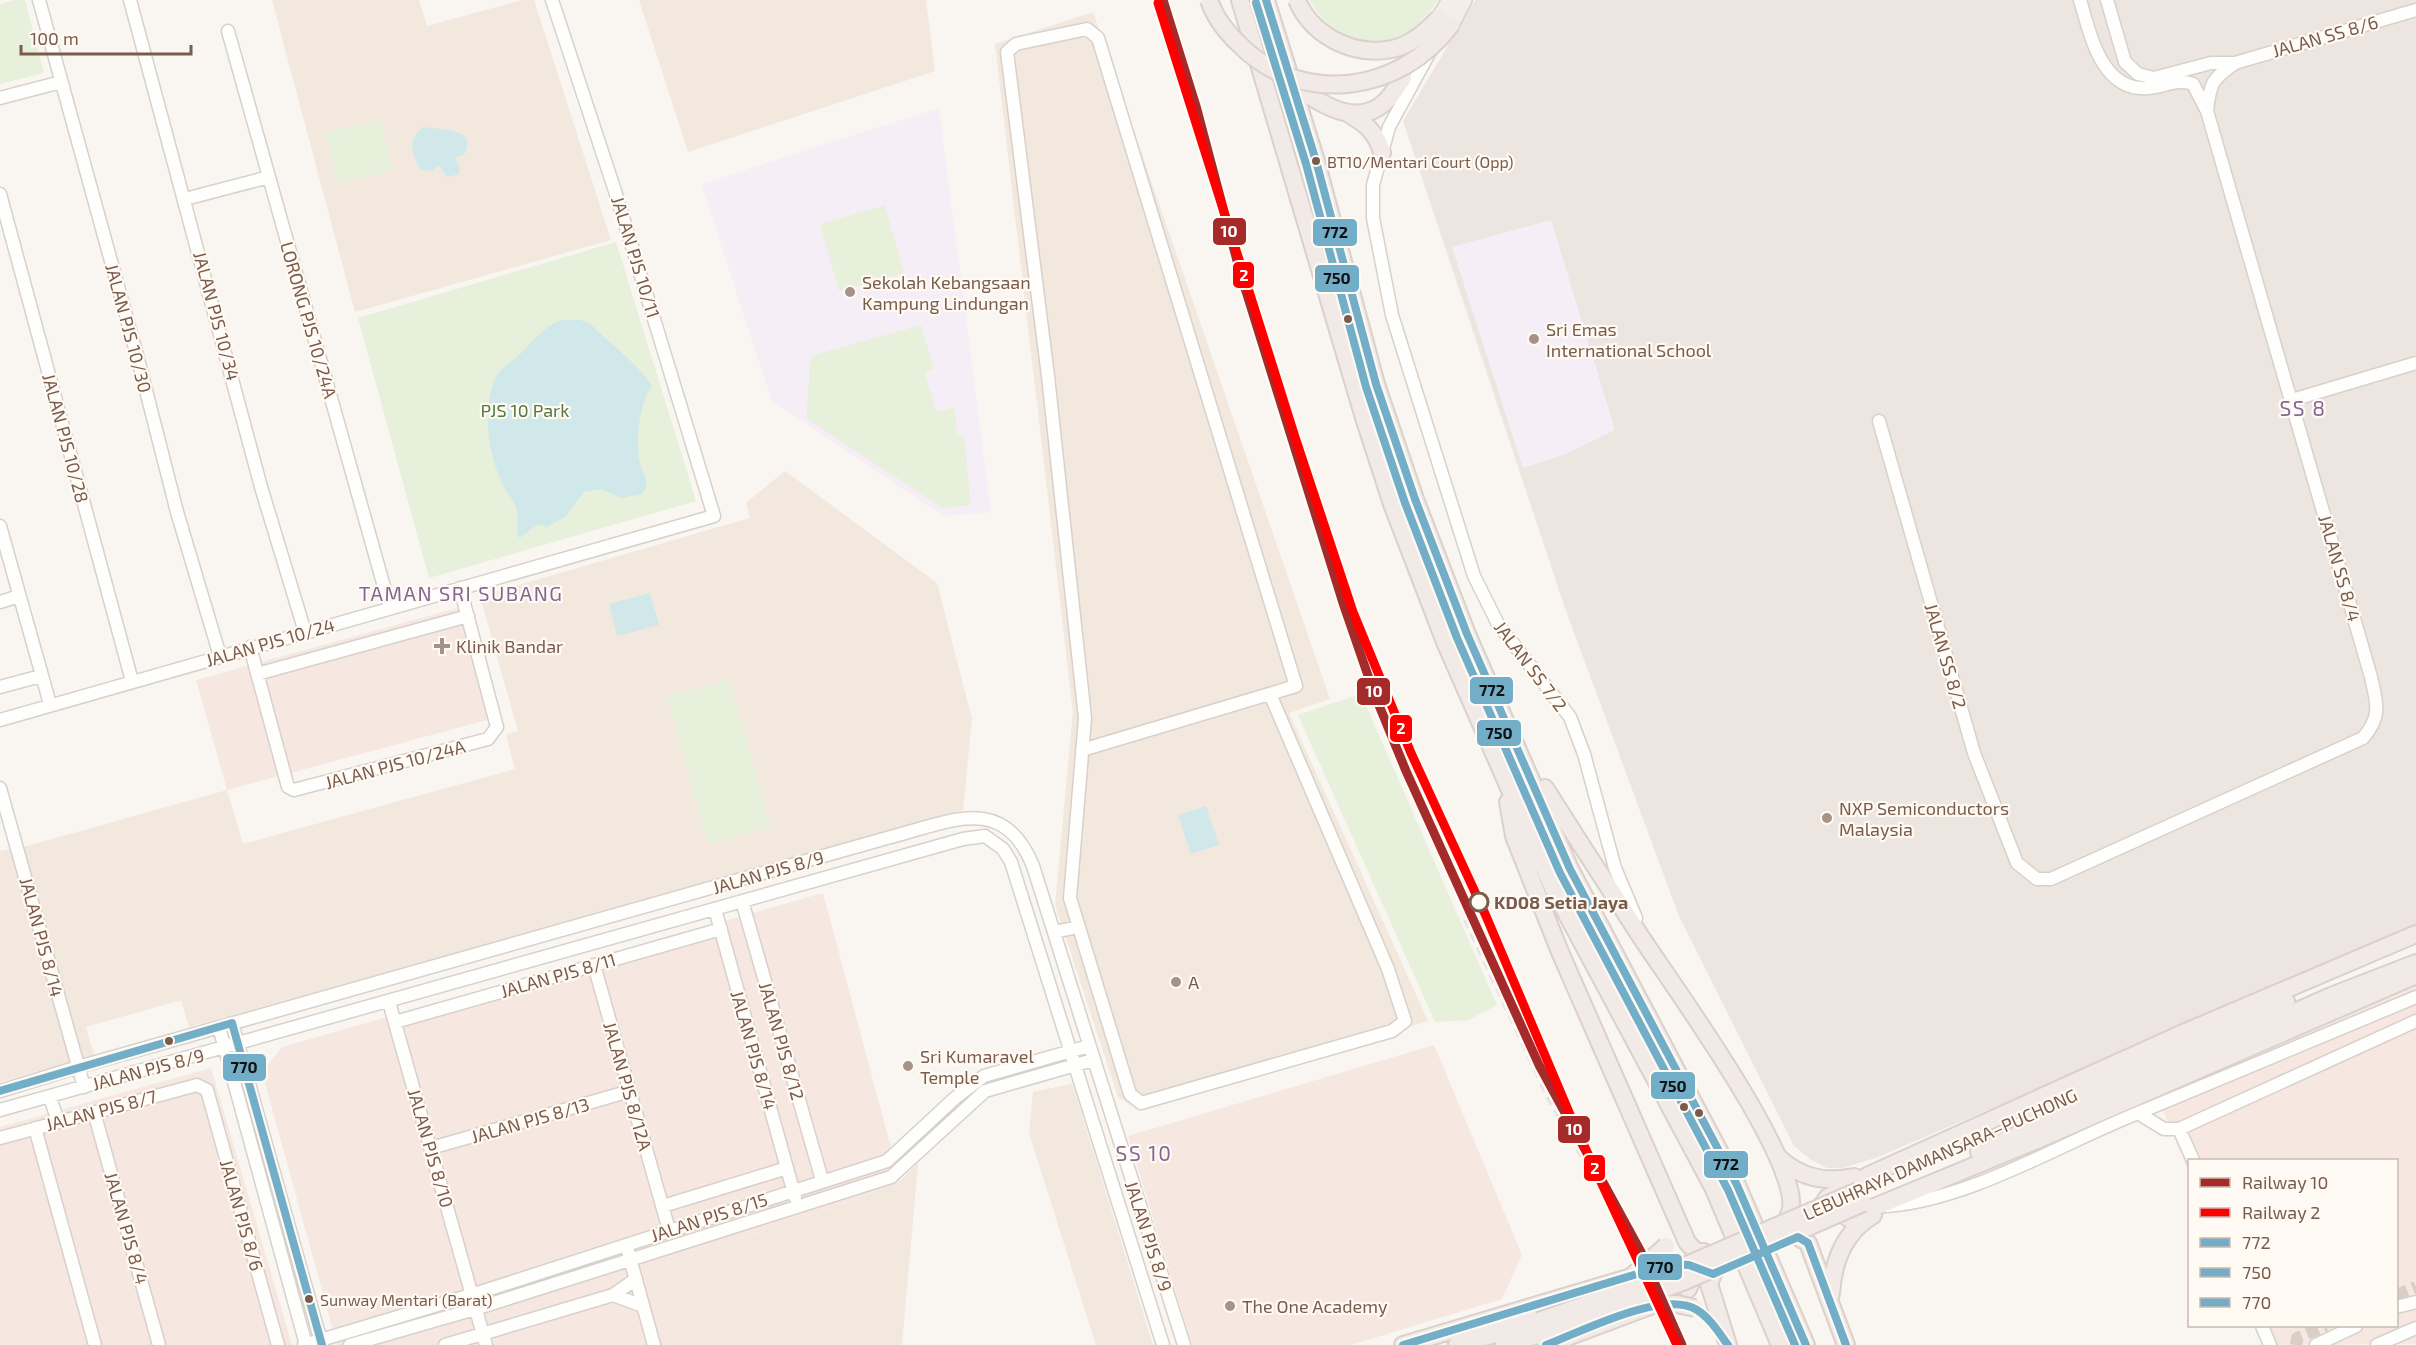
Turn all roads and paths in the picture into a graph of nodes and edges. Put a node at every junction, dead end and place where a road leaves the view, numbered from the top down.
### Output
1 (39, 0) edge
2 (130, 0) edge
3 (552, 0) edge
4 (1209, 0) edge
5 (1240, 0) edge
6 (1266, 0) edge
7 (1297, 0) edge
8 (1443, 0) edge
9 (1450, 0) edge
10 (1462, 0) edge
11 (2080, 0) edge
12 (2107, 0) edge
13 (2416, 10) edge
14 (1445, 22) junction
15 (228, 31) dead end
16 (2235, 63) junction
17 (1403, 78) joint
18 (61, 82) junction
19 (1293, 86) junction
20 (0, 98) edge
21 (2207, 111) junction
22 (1349, 114) junction
23 (1382, 153) junction
24 (269, 177) junction
25 (0, 194) edge
26 (185, 199) junction
27 (2416, 363) edge
28 (2292, 400) junction
29 (1879, 421) dead end
30 (714, 516) joint
31 (0, 526) edge
32 (460, 588) junction
33 (19, 596) junction
34 (0, 602) edge
35 (390, 608) junction
36 (468, 616) junction
37 (304, 632) junction
38 (250, 647) junction
39 (220, 656) junction
40 (257, 674) junction
41 (41, 676) junction
42 (132, 681) junction
43 (0, 687) edge
44 (1270, 694) junction
45 (50, 704) junction
46 (0, 720) edge
47 (1520, 749) junction
48 (1082, 750) junction
49 (1504, 780) junction
50 (0, 788) edge
51 (985, 818) junction
52 (992, 839) junction
53 (828, 855) junction
54 (834, 877) junction
55 (2037, 879) joint
56 (742, 901) junction
57 (715, 909) junction
58 (1078, 927) junction
59 (721, 929) junction
60 (1054, 932) junction
61 (2416, 934) edge
62 (2416, 944) edge
63 (2416, 963) edge
64 (594, 965) junction
65 (1663, 970) junction
66 (2416, 975) edge
67 (2328, 990) junction
68 (2416, 997) edge
69 (389, 1002) junction
70 (2416, 1021) edge
71 (395, 1022) junction
72 (232, 1023) junction
73 (219, 1027) junction
74 (238, 1044) junction
75 (1089, 1046) junction
76 (225, 1048) junction
77 (1070, 1051) junction
78 (1093, 1060) junction
79 (1075, 1065) junction
80 (78, 1067) junction
81 (203, 1086) joint
82 (84, 1087) junction
83 (0, 1091) edge
84 (630, 1091) junction
85 (50, 1097) junction
86 (0, 1110) edge
87 (94, 1112) junction
88 (2138, 1113) junction
89 (58, 1122) junction
90 (36, 1128) junction
91 (2179, 1129) junction
92 (0, 1138) edge
93 (431, 1148) junction
94 (1778, 1157) junction
95 (2192, 1159) edge
96 (787, 1168) junction
97 (1869, 1174) junction
98 (822, 1180) junction
99 (794, 1190) junction
100 (1912, 1191) junction
101 (663, 1206) junction
102 (797, 1206) junction
103 (1887, 1206) junction
104 (1672, 1207) junction
105 (1790, 1208) junction
106 (1811, 1220) junction
107 (669, 1230) junction
108 (1798, 1237) junction
109 (626, 1245) junction
110 (630, 1259) junction
111 (1706, 1269) junction
112 (1630, 1277) junction
113 (636, 1280) junction
114 (471, 1295) junction
115 (613, 1295) junction
116 (1831, 1299) junction
117 (2416, 1302) edge
118 (643, 1306) junction
119 (1650, 1306) junction
120 (2398, 1307) edge
121 (475, 1309) junction
122 (2262, 1327) edge
123 (2354, 1327) edge
124 (2416, 1328) edge
125 (487, 1337) edge
126 (321, 1342) edge
127 (1727, 1342) edge
128 (305, 1344) edge
129 (95, 1345) edge
130 (159, 1345) edge
131 (278, 1345) edge
132 (350, 1345) edge
133 (446, 1345) edge
134 (654, 1345) edge
135 (1164, 1345) edge
136 (1184, 1345) edge
137 (1403, 1345) edge
138 (1457, 1345) edge
139 (1504, 1345) edge
140 (1546, 1345) edge
141 (1780, 1345) edge
142 (1806, 1345) edge
143 (1846, 1345) edge
144 (2270, 1345) edge
145 (2316, 1345) edge
146 (2377, 1345) edge

1 - 18 street, JALAN PJS 10/30
2 - 26 street, JALAN PJS 10/34
3 - 30 street, JALAN PJS 10/11
4 - 14 highway, bridge
5 - 49 highway
6 - 19 highway
7 - 14 highway, bridge
8 - 17 street
9 - 14 main road
10 - 14 main road
10 - 23 street, JALAN SS 7/2
11 - 21 street
12 - 16 street
13 - 16 street, JALAN SS 8/6
15 - 24 street, LORONG PJS 10/24A
16 - 21 street, JALAN SS 8/4
17 - 22 highway
18 - 20 street
18 - 39 street, JALAN PJS 10/30
19 - 22 highway
19 - 47 highway
21 - 28 street, JALAN SS 8/4
22 - 23 highway
23 - 65 street, JALAN SS 7/2
24 - 26 street
24 - 35 street, LORONG PJS 10/24A
25 - 42 street, JALAN PJS 10/28
26 - 37 street, JALAN PJS 10/34
27 - 28 street
28 - 55 street, JALAN SS 8/4
29 - 55 street, JALAN SS 8/2
30 - 32 street, JALAN PJS 10/24
31 - 33 street
32 - 35 street, JALAN PJS 10/24
32 - 36 street, JALAN PJS 10/24A
33 - 34 street
33 - 41 street
35 - 37 street, JALAN PJS 10/24
36 - 40 street
36 - 40 street, JALAN PJS 10/24A
37 - 38 street, JALAN PJS 10/24
38 - 39 street, JALAN PJS 10/24
38 - 40 street, JALAN PJS 10/24A
39 - 42 street, JALAN PJS 10/24
41 - 43 street
41 - 45 street
42 - 45 street, JALAN PJS 10/24
44 - 48 street
44 - 48 street
44 - 58 street
45 - 46 street, JALAN PJS 10/24
47 - 65 highway
47 - 142 highway
48 - 58 street
49 - 104 highway
49 - 141 highway
50 - 80 street, JALAN PJS 8/14
51 - 52 street
51 - 53 street, JALAN PJS 8/9
51 - 60 street, JALAN PJS 8/9
52 - 54 street, JALAN PJS 8/9
52 - 77 street, JALAN PJS 8/9
53 - 54 street
53 - 72 street, JALAN PJS 8/9
54 - 56 street, JALAN PJS 8/9
56 - 57 street, JALAN PJS 8/9
56 - 98 street, JALAN PJS 8/12
57 - 59 street, JALAN PJS 8/14
57 - 69 street, JALAN PJS 8/9
58 - 60 street
59 - 64 street, JALAN PJS 8/11
59 - 96 street, JALAN PJS 8/14
60 - 75 street, JALAN PJS 8/9
61 - 97 highway
62 - 67 highway, LEBUHRAYA DAMANSARA–PUCHONG
63 - 67 highway, LEBUHRAYA DAMANSARA–PUCHONG
64 - 71 street, JALAN PJS 8/11
64 - 84 street, JALAN PJS 8/12A
65 - 94 highway
66 - 100 highway
67 - 138 highway, LEBUHRAYA DAMANSARA–PUCHONG, bridge
67 - 139 highway, LEBUHRAYA DAMANSARA–PUCHONG, bridge
68 - 88 street
69 - 71 street, JALAN PJS 8/10
69 - 74 street, JALAN PJS 8/9
70 - 91 street
71 - 93 street, JALAN PJS 8/10
72 - 73 street, JALAN PJS 8/9
72 - 74 street
73 - 76 street
73 - 80 street, JALAN PJS 8/9
74 - 76 street, JALAN PJS 8/9
74 - 126 street
75 - 77 street, JALAN PJS 8/15
75 - 78 street, JALAN PJS 8/9
76 - 82 street, JALAN PJS 8/9
76 - 128 street
77 - 79 street, JALAN PJS 8/9
77 - 98 street, JALAN PJS 8/15
78 - 79 street, JALAN PJS 8/15
78 - 136 street, JALAN PJS 8/9
79 - 102 street, JALAN PJS 8/15
79 - 135 street, JALAN PJS 8/9
80 - 82 street, JALAN PJS 8/14
80 - 83 street, JALAN PJS 8/9
81 - 87 street, JALAN PJS 8/7
81 - 131 street, JALAN PJS 8/6
82 - 85 street, JALAN PJS 8/9
84 - 93 street, JALAN PJS 8/13
84 - 101 street, JALAN PJS 8/12A
85 - 86 street, JALAN PJS 8/9
85 - 89 street
87 - 89 street, JALAN PJS 8/7
87 - 130 street, JALAN PJS 8/4
88 - 91 street
88 - 103 street
89 - 90 street, JALAN PJS 8/7
90 - 92 street, JALAN PJS 8/7
90 - 129 street
91 - 95 street
93 - 114 street, JALAN PJS 8/10
94 - 97 highway
94 - 105 highway
96 - 99 street, JALAN PJS 8/14
96 - 101 street
97 - 106 highway
98 - 99 street, JALAN PJS 8/15
99 - 102 street
99 - 107 street, JALAN PJS 8/15
100 - 103 highway
100 - 106 highway
101 - 107 street, JALAN PJS 8/12A
102 - 110 street, JALAN PJS 8/15
103 - 116 highway
104 - 111 highway
104 - 112 highway, bridge
105 - 106 highway
105 - 111 highway
106 - 108 highway, bridge
107 - 109 street, JALAN PJS 8/15
108 - 111 highway
108 - 116 highway
109 - 110 street
109 - 114 street, JALAN PJS 8/15
110 - 113 street
110 - 121 street, JALAN PJS 8/15
111 - 112 highway, bridge
111 - 119 highway, bridge
111 - 127 highway
112 - 137 highway
113 - 115 street
113 - 118 street
114 - 121 street, JALAN PJS 8/10
114 - 126 street, JALAN PJS 8/15
115 - 118 street
115 - 125 street
116 - 143 highway
117 - 120 street
118 - 134 street
119 - 127 highway, bridge
119 - 140 highway
121 - 125 street, JALAN PJS 8/10
121 - 132 street, JALAN PJS 8/15
122 - 144 street
123 - 145 street
124 - 146 street
125 - 133 street
126 - 128 street, JALAN PJS 8/15

